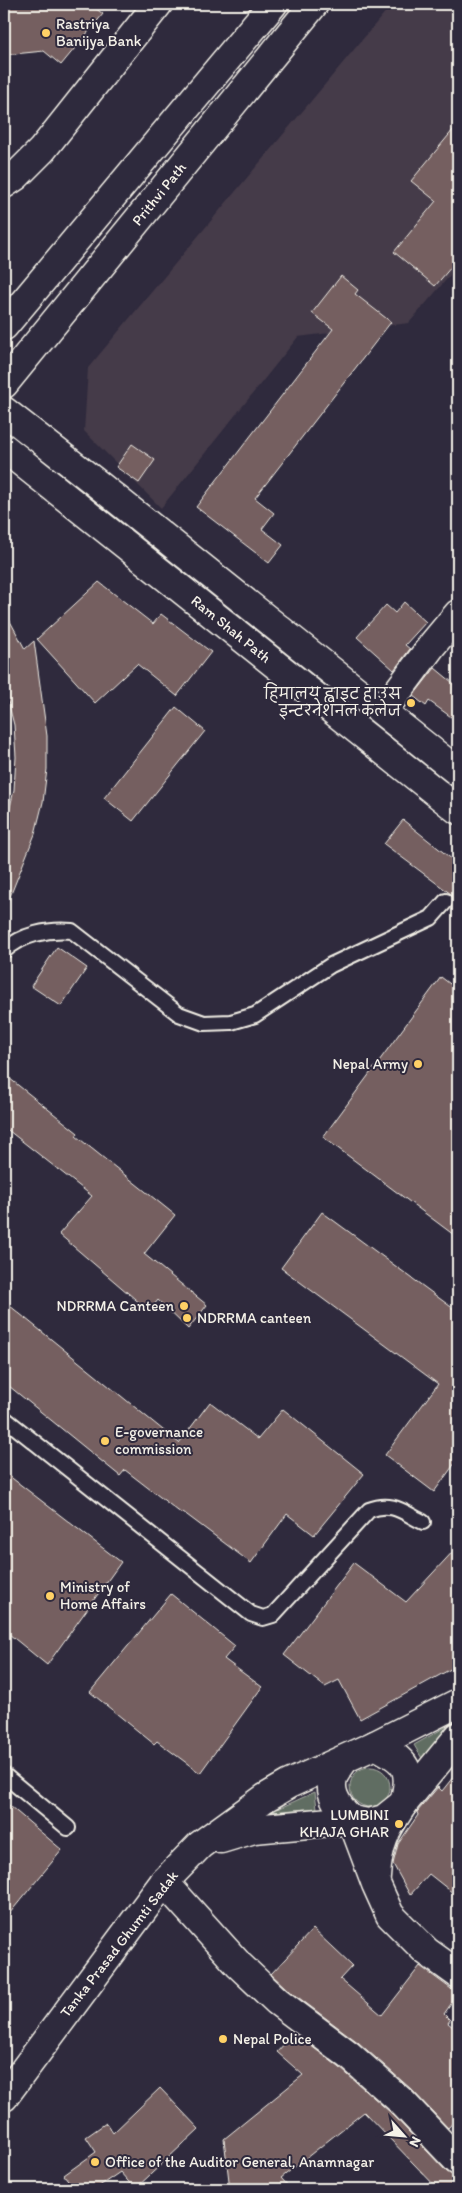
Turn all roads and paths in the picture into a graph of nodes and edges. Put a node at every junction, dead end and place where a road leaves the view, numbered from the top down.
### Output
1 (158, 4) edge
2 (272, 4) edge
3 (314, 4) edge
4 (4, 184) edge
5 (4, 326) edge
6 (4, 384) edge
7 (4, 411) edge
8 (4, 448) edge
9 (458, 614) edge
10 (383, 711) junction
11 (458, 772) edge
12 (458, 810) edge
13 (446, 901) dead end
14 (4, 951) edge
15 (4, 1418) edge
16 (422, 1522) dead end
17 (458, 1703) edge
18 (458, 1737) edge
19 (375, 1745) junction
20 (344, 1760) junction
21 (4, 1775) edge
22 (404, 1803) junction
23 (352, 1820) junction
24 (68, 1828) dead end
25 (200, 1845) junction
26 (164, 1882) junction
27 (376, 1884) junction
28 (458, 1974) edge
29 (4, 2097) edge
30 (458, 2161) edge

1 - 4 street
2 - 5 street
3 - 6 street, Prithvi Path
7 - 10 street, Ram Shah Path
8 - 12 street, Ram Shah Path
9 - 10 street
10 - 11 street, Ram Shah Path
13 - 14 lane
15 - 16 lane
17 - 19 street
18 - 22 street
19 - 20 street
19 - 22 street
20 - 23 street
20 - 25 street
21 - 24 lane
22 - 23 street, Tanka Prasad Ghumti Sadak
22 - 27 street
23 - 25 street, Tanka Prasad Ghumti Sadak
23 - 27 street
25 - 26 street, Tanka Prasad Ghumti Sadak
26 - 29 street, Tanka Prasad Ghumti Sadak
26 - 30 street
27 - 28 street

